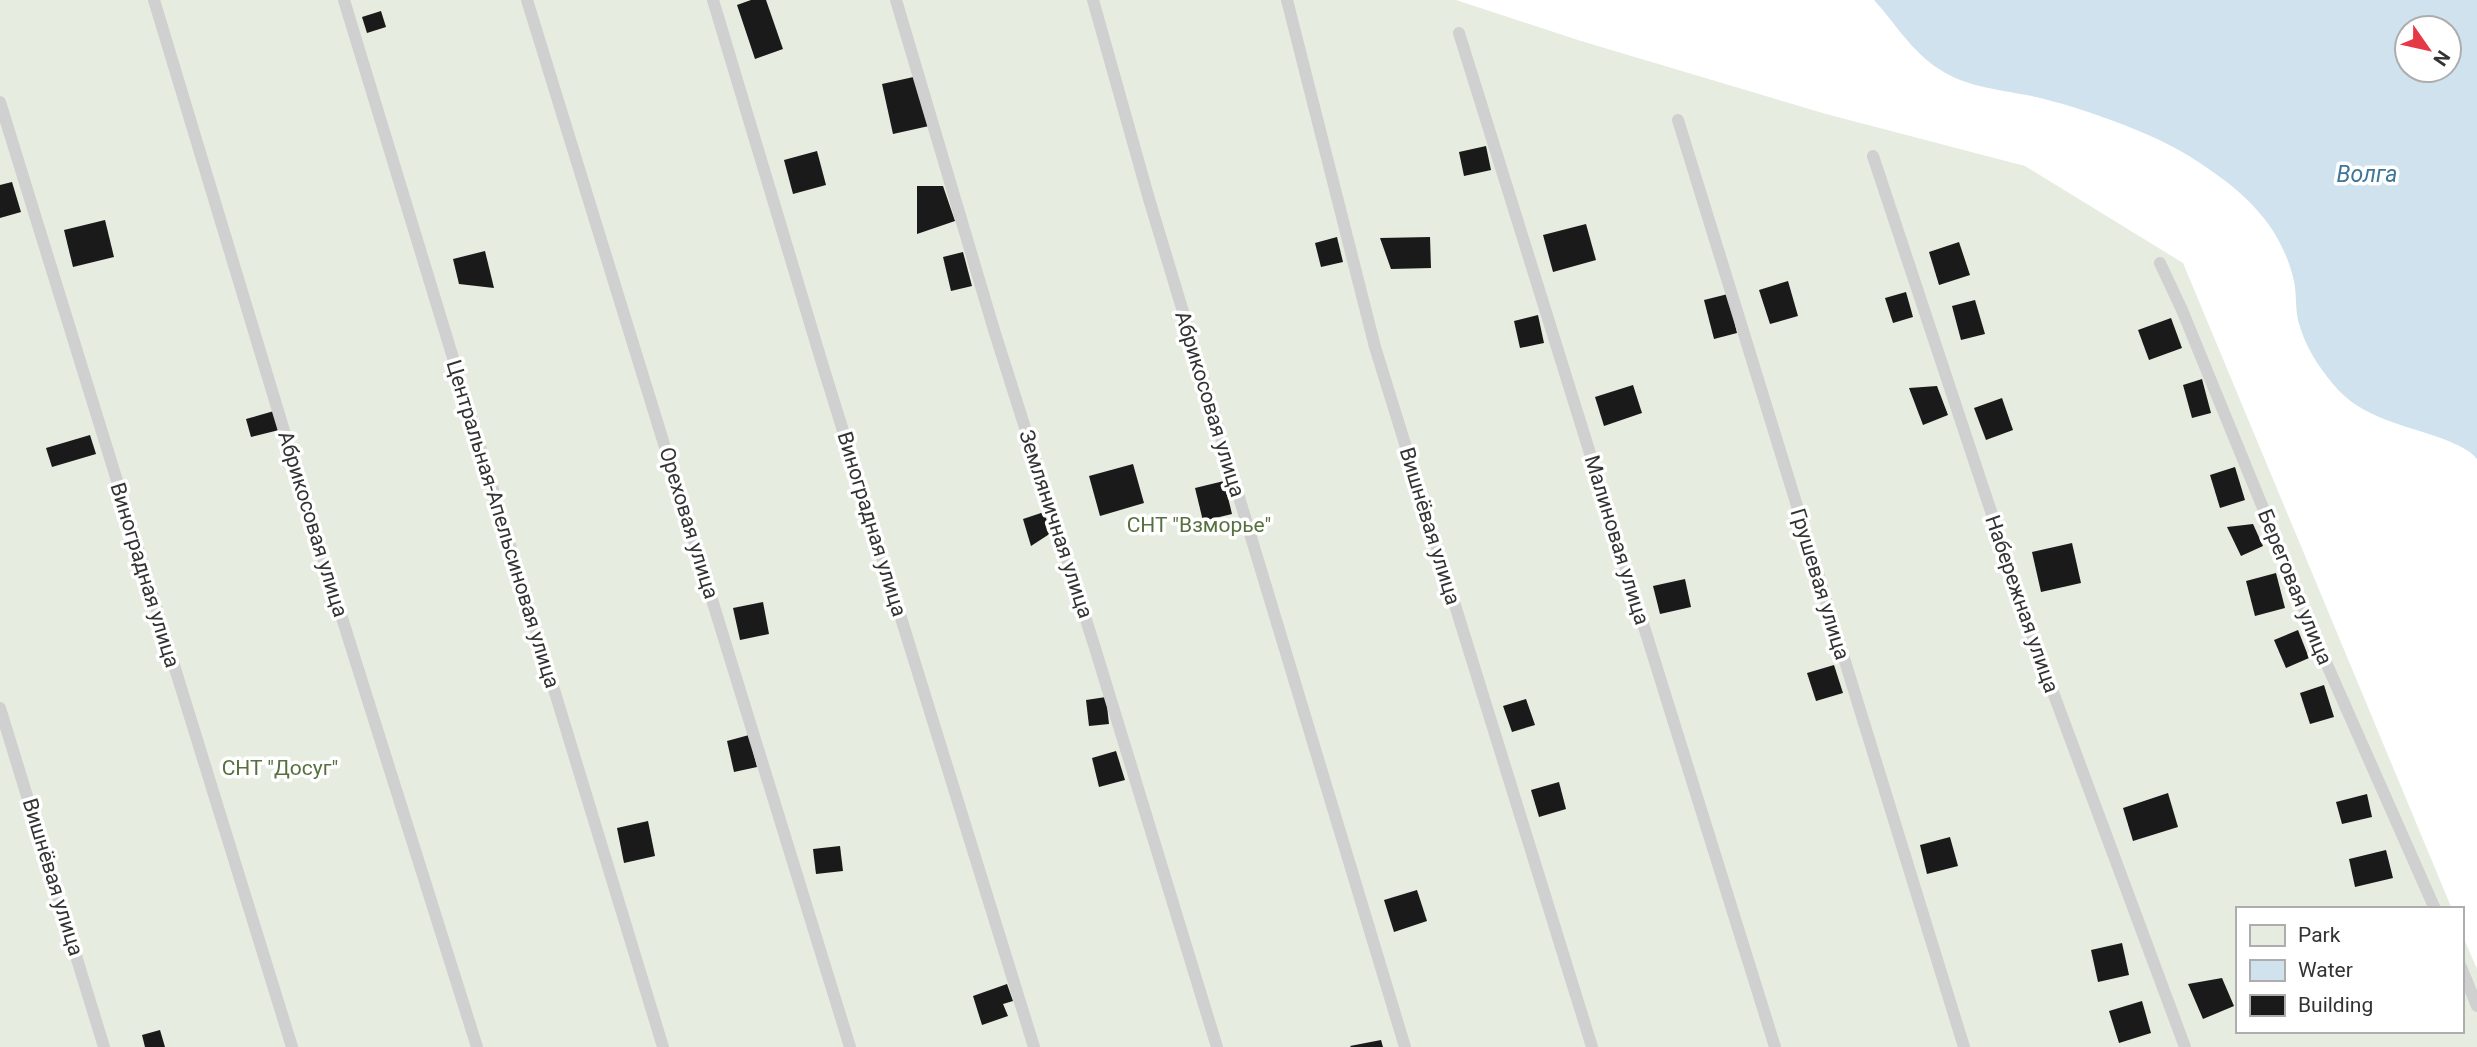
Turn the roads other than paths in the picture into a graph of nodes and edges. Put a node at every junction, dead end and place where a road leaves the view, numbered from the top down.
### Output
1 (154, 0) edge
2 (344, 0) edge
3 (527, 0) edge
4 (713, 0) edge
5 (896, 0) edge
6 (1093, 0) edge
7 (1287, 0) edge
8 (1458, 33) dead end
9 (0, 102) edge
10 (1678, 120) dead end
11 (1873, 156) dead end
12 (2160, 263) dead end
13 (0, 708) edge
14 (2434, 907) edge
15 (2463, 972) edge
16 (2477, 1006) edge
17 (104, 1047) edge
18 (292, 1047) edge
19 (477, 1047) edge
20 (663, 1047) edge
21 (850, 1047) edge
22 (1034, 1047) edge
23 (1217, 1047) edge
24 (1405, 1047) edge
25 (1592, 1047) edge
26 (1775, 1047) edge
27 (1964, 1047) edge
28 (2185, 1047) edge

1 - 19 lane, Абрикосовая улица
2 - 20 lane, Центральная-Апельсиновая улица
3 - 21 lane, Ореховая улица
4 - 22 lane, Виноградная улица
5 - 23 lane, Земляничная улица
6 - 24 lane, Абрикосовая улица
7 - 25 lane, Вишнёвая улица
8 - 26 lane, Малиновая улица
9 - 18 lane, Виноградная улица
10 - 27 lane, Грушевая улица
11 - 28 lane, Набережная улица
12 - 14 lane, Береговая улица
13 - 17 lane, Вишнёвая улица
15 - 16 lane

